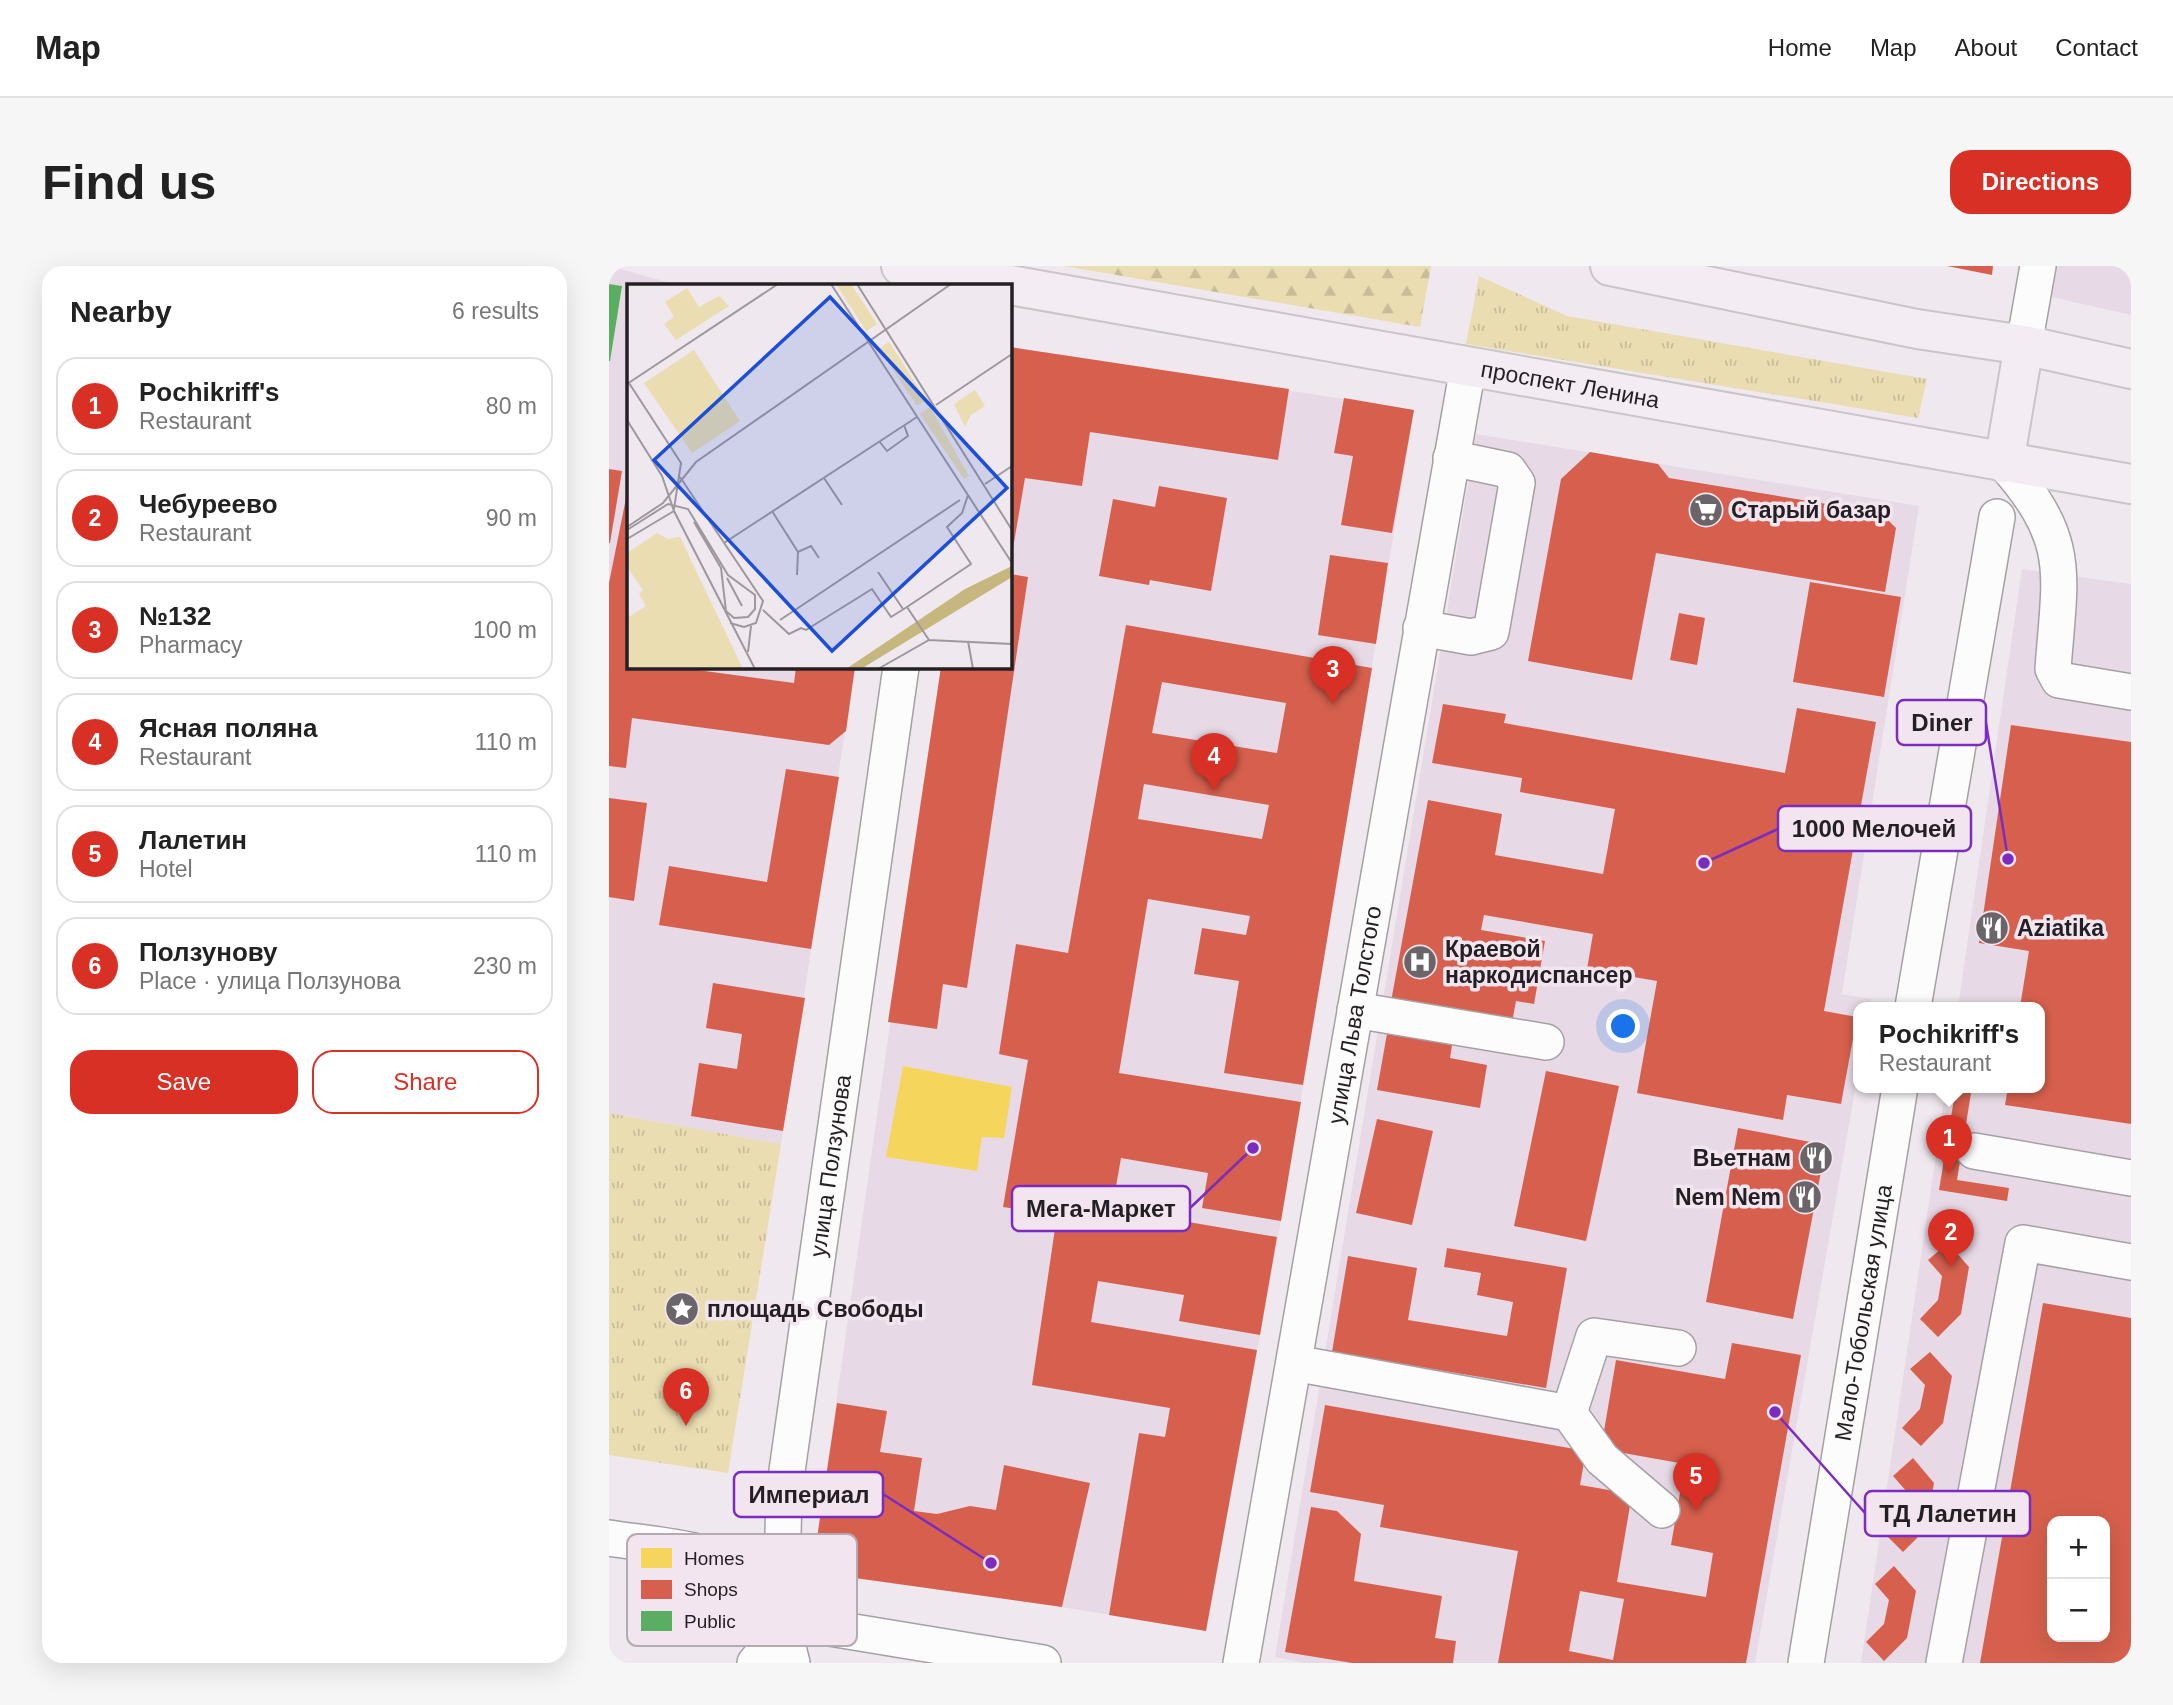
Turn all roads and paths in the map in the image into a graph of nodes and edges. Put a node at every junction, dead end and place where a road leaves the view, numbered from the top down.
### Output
1 (901, 266) edge
2 (1610, 266) edge
3 (2038, 266) edge
4 (957, 276) edge
5 (1003, 284) edge
6 (1011, 285) edge
7 (2024, 345) junction
8 (1468, 367) junction
9 (2131, 369) edge
10 (1451, 458) junction
11 (2004, 463) junction
12 (2131, 484) edge
13 (1997, 517) dead end
14 (1421, 628) junction
15 (901, 668) edge
16 (2131, 692) edge
17 (1914, 1002) edge
18 (1355, 1010) junction
19 (1546, 1042) dead end
20 (1899, 1093) edge
21 (1974, 1151) dead end
22 (2131, 1178) edge
23 (2131, 1262) edge
24 (1678, 1348) dead end
25 (1294, 1363) junction
26 (1569, 1412) junction
27 (1662, 1510) dead end
28 (783, 1534) edge
29 (609, 1538) edge
30 (627, 1541) edge
31 (857, 1632) edge
32 (769, 1646) edge
33 (788, 1646) edge
34 (800, 1646) edge
35 (755, 1663) edge
36 (792, 1663) edge
37 (813, 1663) edge
38 (1044, 1663) edge
39 (1241, 1663) edge
40 (1806, 1663) edge
41 (1944, 1663) edge

1 - 4 main road, проспект Ленина
2 - 7 main road
3 - 7 street
4 - 5 main road, проспект Ленина
6 - 8 main road, проспект Ленина
7 - 9 main road
7 - 11 main road
8 - 10 street, улица Льва Толстого
8 - 11 main road, проспект Ленина
10 - 14 street, улица Льва Толстого
10 - 14 street
11 - 12 main road, проспект Ленина
11 - 16 street
13 - 17 street
14 - 18 street, улица Льва Толстого
15 - 28 street, улица Ползунова
18 - 19 street
18 - 25 street, улица Льва Толстого
20 - 40 street, Мало-Тобольская улица
21 - 22 street
23 - 41 street
24 - 26 street
25 - 26 street
25 - 39 street, улица Льва Толстого
26 - 27 street
29 - 30 street
31 - 38 street
32 - 35 street
33 - 36 street, улица Ползунова
34 - 37 street

